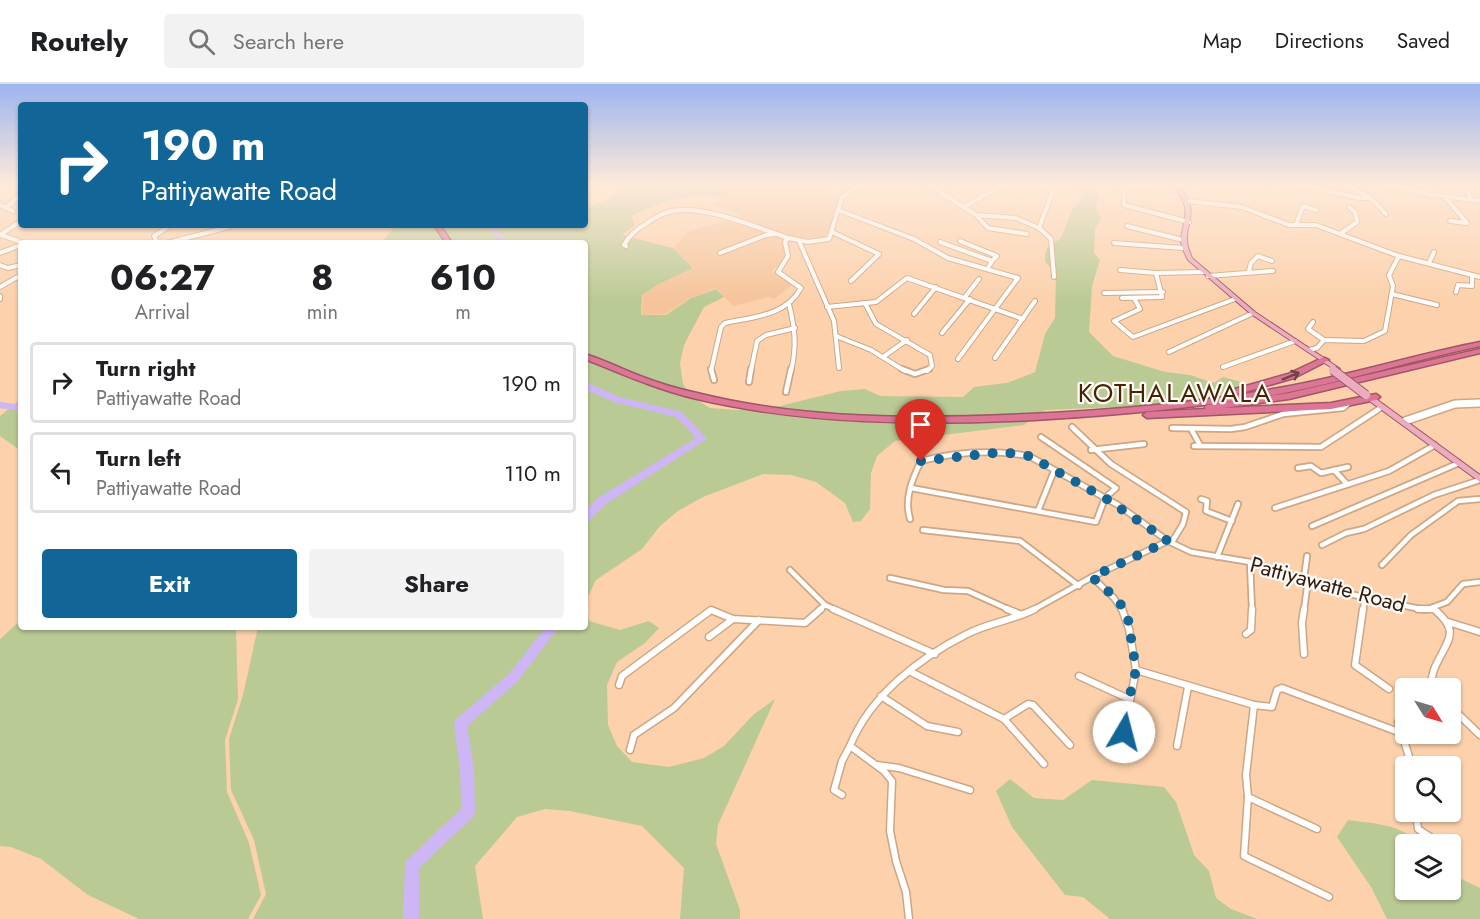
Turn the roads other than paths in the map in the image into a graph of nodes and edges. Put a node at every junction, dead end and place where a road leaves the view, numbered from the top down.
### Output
1 (17, 224) edge
2 (645, 224) edge
3 (745, 224) edge
4 (834, 224) edge
5 (875, 224) edge
6 (984, 224) edge
7 (1030, 224) edge
8 (1041, 224) edge
9 (1188, 224) edge
10 (1290, 224) edge
11 (1354, 224) edge
12 (1296, 225) joint
13 (1127, 226) dead end
14 (166, 228) edge
15 (225, 228) edge
16 (1040, 228) junction
17 (832, 231) junction
18 (777, 234) junction
19 (1027, 234) dead end
20 (1340, 234) junction
21 (1, 235) edge
22 (788, 238) junction
23 (156, 240) edge
24 (178, 240) edge
25 (1183, 240) junction
26 (799, 241) junction
27 (18, 242) edge
28 (940, 242) dead end
29 (960, 242) dead end
30 (1114, 243) dead end
31 (18, 246) edge
32 (626, 246) dead end
33 (1183, 248) junction
34 (1434, 252) dead end
35 (720, 253) dead end
36 (0, 254) edge
37 (1399, 256) junction
38 (992, 261) junction
39 (1272, 261) dead end
40 (1429, 263) junction
41 (1, 266) edge
42 (18, 266) edge
43 (14, 267) junction
44 (988, 268) junction
45 (18, 270) edge
46 (1120, 270) dead end
47 (1249, 271) junction
48 (1273, 271) dead end
49 (1156, 273) junction
50 (1206, 274) junction
51 (18, 275) edge
52 (1472, 275) junction
53 (1053, 277) dead end
54 (1480, 277) edge
55 (979, 279) dead end
56 (851, 281) dead end
57 (0, 287) edge
58 (936, 287) junction
59 (1162, 292) junction
60 (1455, 292) dead end
61 (1104, 293) dead end
62 (1392, 294) junction
63 (968, 298) junction
64 (1122, 298) dead end
65 (1134, 298) junction
66 (1235, 299) junction
67 (1035, 301) dead end
68 (865, 303) junction
69 (789, 304) junction
70 (1437, 305) dead end
71 (827, 307) junction
72 (996, 309) junction
73 (1252, 313) junction
74 (914, 314) dead end
75 (1023, 318) junction
76 (1312, 322) dead end
77 (795, 328) junction
78 (942, 333) dead end
79 (836, 336) junction
80 (907, 340) junction
81 (1324, 340) junction
82 (1294, 341) junction
83 (1477, 344) edge
84 (1309, 350) junction
85 (1480, 351) edge
86 (1169, 352) dead end
87 (588, 357) edge
88 (883, 357) junction
89 (995, 358) dead end
90 (958, 359) dead end
91 (1323, 361) junction
92 (588, 364) edge
93 (1223, 367) dead end
94 (839, 368) dead end
95 (714, 380) dead end
96 (749, 382) dead end
97 (786, 392) dead end
98 (1371, 396) junction
99 (1349, 403) junction
100 (1480, 403) edge
101 (1382, 407) junction
102 (1090, 414) junction
103 (1147, 416) junction
104 (1049, 419) junction
105 (1402, 419) junction
106 (1072, 427) dead end
107 (1172, 428) dead end
108 (1191, 429) junction
109 (1041, 437) dead end
110 (1144, 444) dead end
111 (1436, 446) junction
112 (1091, 450) junction
113 (1459, 463) junction
114 (1348, 467) dead end
115 (1299, 468) dead end
116 (1334, 470) junction
117 (1054, 471) junction
118 (1480, 480) edge
119 (1347, 484) junction
120 (911, 488) junction
121 (1105, 498) junction
122 (1201, 499) dead end
123 (1480, 499) edge
124 (1238, 504) dead end
125 (1275, 508) dead end
126 (1038, 511) junction
127 (910, 519) dead end
128 (1232, 521) junction
129 (1312, 526) dead end
130 (923, 530) dead end
131 (1170, 541) junction
132 (1322, 545) dead end
133 (1306, 556) dead end
134 (1217, 557) junction
135 (1250, 562) junction
136 (1382, 565) dead end
137 (790, 570) dead end
138 (1092, 577) junction
139 (890, 578) dead end
140 (1306, 579) junction
141 (1480, 582) edge
142 (1079, 586) junction
143 (1365, 597) junction
144 (825, 605) junction
145 (1434, 609) junction
146 (1019, 614) junction
147 (733, 619) junction
148 (759, 620) junction
149 (1448, 622) junction
150 (1480, 632) edge
151 (1246, 634) dead end
152 (710, 637) dead end
153 (935, 654) junction
154 (1304, 654) dead end
155 (1136, 670) junction
156 (909, 671) junction
157 (1079, 676) dead end
158 (1432, 678) edge
159 (619, 685) dead end
160 (1188, 687) junction
161 (1389, 689) dead end
162 (881, 696) junction
163 (1129, 699) junction
164 (1254, 705) junction
165 (1461, 717) edge
166 (1004, 718) junction
167 (1395, 731) edge
168 (958, 732) dead end
169 (1124, 732) dead end
170 (1480, 735) edge
171 (1070, 745) dead end
172 (850, 746) junction
173 (1177, 746) dead end
174 (630, 750) dead end
175 (873, 764) junction
176 (1044, 764) dead end
177 (970, 790) dead end
178 (842, 795) dead end
179 (1248, 797) junction
180 (1414, 822) edge
181 (1317, 829) dead end
182 (1424, 834) edge
183 (1329, 897) dead end
184 (909, 919) edge

1 - 21 street
2 - 32 street
3 - 18 street
4 - 17 street
5 - 44 street
6 - 19 street
7 - 16 street
8 - 16 street
9 - 25 main road
10 - 12 street
11 - 20 street
12 - 20 street
13 - 25 street
14 - 23 street
15 - 24 street
16 - 53 street
17 - 26 street
17 - 56 street
18 - 22 street
18 - 35 street
20 - 37 street
21 - 27 street
22 - 26 street
22 - 69 street
25 - 33 main road
26 - 71 street
28 - 38 street
29 - 38 street
30 - 33 street
31 - 36 street
33 - 50 main road
34 - 40 street
37 - 40 street
37 - 62 street
38 - 44 street
39 - 47 street
40 - 52 street
41 - 43 street
42 - 43 street
43 - 45 street
44 - 72 street
46 - 49 street
47 - 48 street
47 - 50 street
49 - 50 street
49 - 59 street
50 - 66 main road
51 - 57 street
52 - 54 street
52 - 60 street
55 - 63 street
58 - 63 street
58 - 68 street
58 - 74 street
59 - 61 street
59 - 65 street
62 - 70 street
62 - 81 street
63 - 72 street
63 - 78 street
64 - 65 street
65 - 66 street
66 - 73 main road
67 - 75 street
68 - 71 street
68 - 80 street
69 - 77 street
69 - 95 street
71 - 79 street
72 - 75 street
72 - 90 street
73 - 82 main road
73 - 86 street
75 - 89 street
76 - 81 street
77 - 96 street
77 - 97 street
79 - 88 street
79 - 94 street
80 - 88 street
80 - 88 street
81 - 84 street
82 - 84 main road
82 - 93 street
83 - 102 highway
84 - 91 main road
85 - 103 highway
87 - 104 highway
91 - 98 main road, bridge
102 -> 91 highway
92 - 104 highway
98 - 99 highway
98 - 101 main road
98 - 105 main road
99 - 103 highway
99 - 108 street
100 - 105 street
101 - 105 main road
101 - 108 street
102 - 104 highway
103 - 104 highway
105 - 111 main road
106 - 112 street
107 - 108 street
109 - 121 street
110 - 112 street
111 - 113 main road
111 - 119 street
112 - 131 street
113 - 118 main road
113 - 129 street
114 - 116 street
115 - 116 street
116 - 119 street
117 - 120 street, Pattiyawatte Road
117 - 121 street, Pattiyawatte Road
117 - 126 street
118 - 132 street
119 - 125 street
120 - 126 street
120 - 127 street, Pattiyawatte Road
121 - 126 street
121 - 131 street, Pattiyawatte Road
122 - 128 street
123 - 136 street
124 - 128 street
128 - 134 street
130 - 142 street
131 - 134 street, Pattiyawatte Road
131 - 138 street
133 - 140 street
134 - 135 street, Pattiyawatte Road
135 - 140 street, Pattiyawatte Road
135 - 151 street
137 - 144 street
138 - 142 street
138 - 155 street
139 - 146 street
140 - 143 street, Pattiyawatte Road
140 - 154 street
141 - 145 street, Pattiyawatte Road
142 - 146 street
143 - 145 street, Pattiyawatte Road
143 - 161 street
144 - 148 street
144 - 153 street
145 - 149 street
146 - 153 street
147 - 148 street
147 - 152 street
147 - 159 street
148 - 174 street
149 - 150 street
149 - 158 street
153 - 156 street
155 - 160 street
155 - 163 street
156 - 162 street
156 - 166 street
157 - 163 street
160 - 164 street
160 - 173 street
162 - 168 street
162 - 172 street
163 - 169 street
164 - 167 street
164 - 179 street
165 - 170 street
166 - 171 street
166 - 176 street
172 - 175 street
172 - 178 street
175 - 177 street
175 - 184 street
179 - 181 street
179 - 183 street
180 - 182 street

